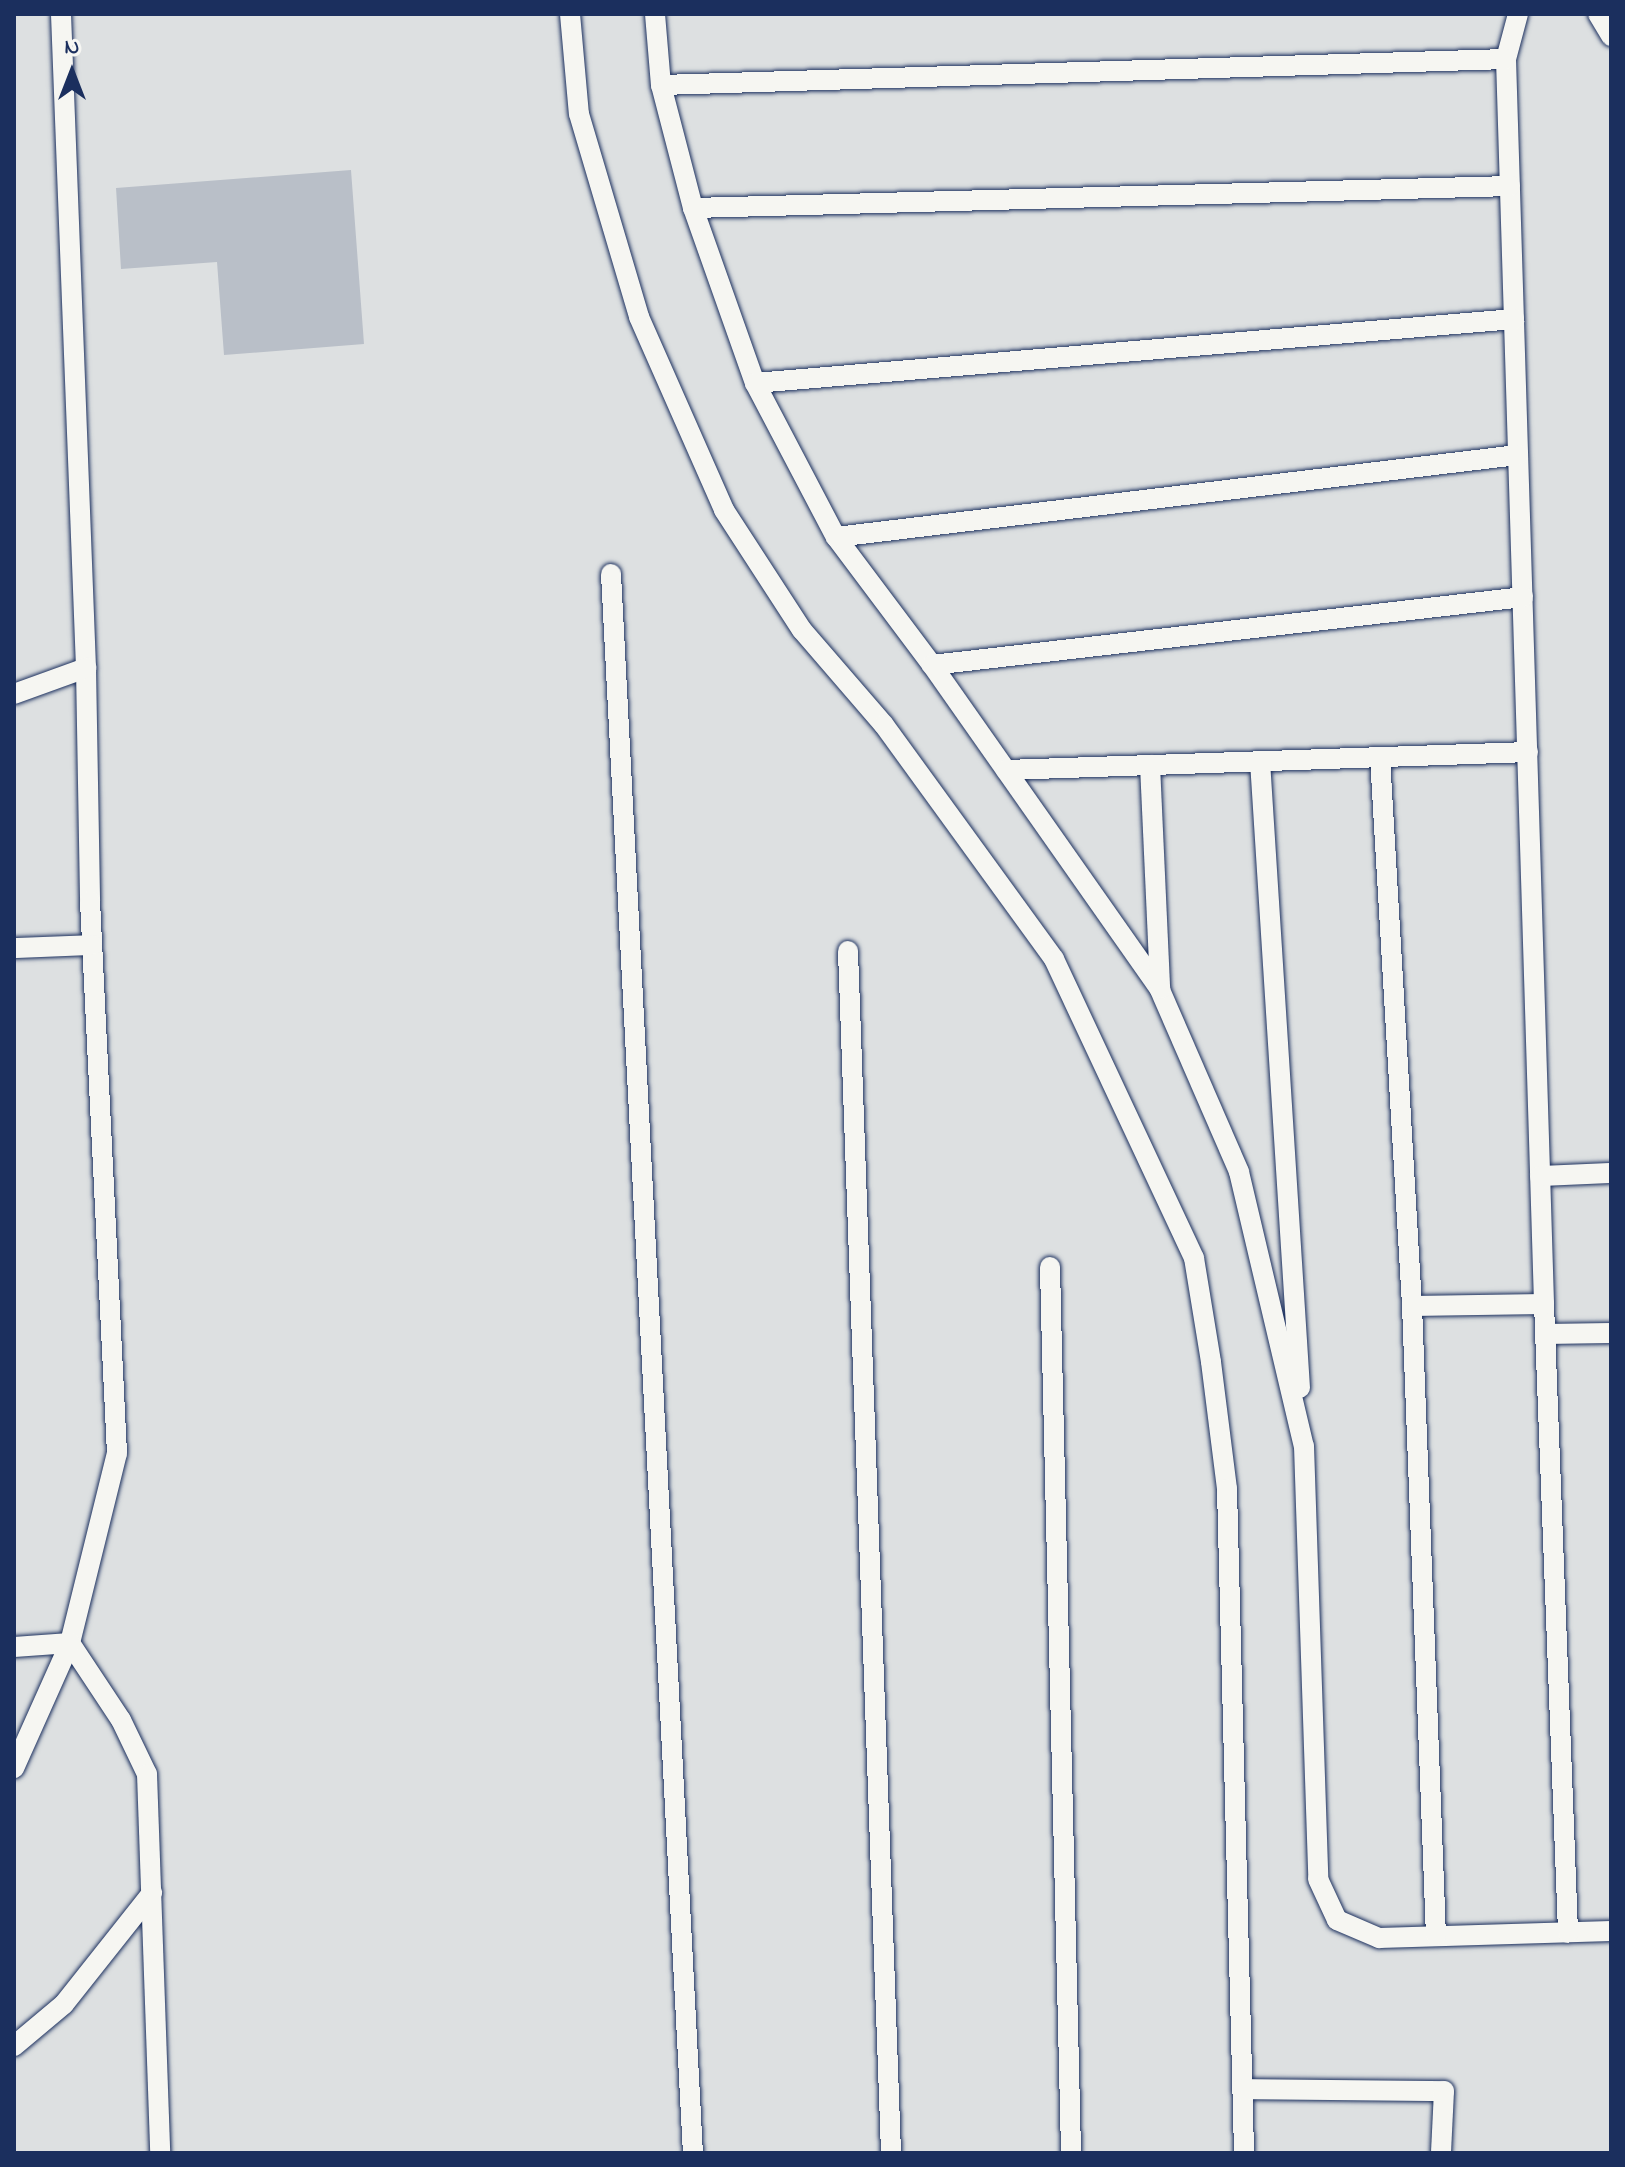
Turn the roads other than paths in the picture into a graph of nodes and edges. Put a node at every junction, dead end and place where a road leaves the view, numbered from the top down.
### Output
1 (61, 14) edge
2 (570, 14) edge
3 (655, 14) edge
4 (1518, 14) edge
5 (1598, 14) edge
6 (1611, 36) edge
7 (1506, 59) junction
8 (661, 85) junction
9 (1510, 186) junction
10 (693, 208) junction
11 (1514, 319) junction
12 (755, 383) junction
13 (1518, 455) junction
14 (836, 537) junction
15 (611, 574) dead end
16 (1523, 597) junction
17 (932, 665) junction
18 (86, 668) junction
19 (14, 694) edge
20 (1528, 752) junction
21 (1380, 757) junction
22 (1260, 761) junction
23 (1150, 765) junction
24 (1006, 770) junction
25 (92, 945) junction
26 (14, 948) edge
27 (848, 951) dead end
28 (1160, 990) junction
29 (1611, 1173) edge
30 (1540, 1176) junction
31 (1050, 1267) dead end
32 (1544, 1304) junction
33 (1412, 1306) junction
34 (1611, 1333) edge
35 (1545, 1334) junction
36 (1304, 1446) junction
37 (70, 1643) junction
38 (14, 1647) edge
39 (14, 1768) edge
40 (152, 1893) junction
41 (1611, 1931) edge
42 (1568, 1933) junction
43 (1436, 1936) junction
44 (14, 2046) edge
45 (1242, 2089) junction
46 (160, 2153) edge
47 (693, 2153) edge
48 (891, 2153) edge
49 (1071, 2153) edge
50 (1244, 2153) edge
51 (1441, 2153) edge

1 - 18 lane
2 - 45 lane
3 - 8 lane
4 - 7 lane
5 - 6 lane
7 - 8 lane
7 - 9 lane
8 - 10 lane
9 - 10 lane
9 - 11 lane
10 - 12 lane
11 - 12 lane
11 - 13 lane
12 - 14 lane
13 - 14 lane
13 - 16 lane
14 - 17 lane
15 - 47 lane
16 - 17 lane
16 - 20 lane
17 - 24 lane
18 - 19 lane
18 - 25 lane
20 - 21 lane
20 - 30 lane
21 - 22 lane
21 - 33 lane
22 - 23 lane
22 - 36 lane
23 - 24 lane
23 - 28 lane
24 - 28 lane
25 - 26 lane
25 - 37 lane
27 - 48 lane
28 - 36 lane
29 - 30 lane
30 - 32 lane
31 - 49 lane
32 - 33 lane
32 - 35 lane
33 - 43 lane
34 - 35 lane
35 - 42 lane
36 - 43 lane
37 - 38 lane
37 - 39 lane
37 - 40 lane
40 - 44 lane
40 - 46 lane
41 - 42 lane
42 - 43 lane
45 - 50 lane
45 - 51 lane

